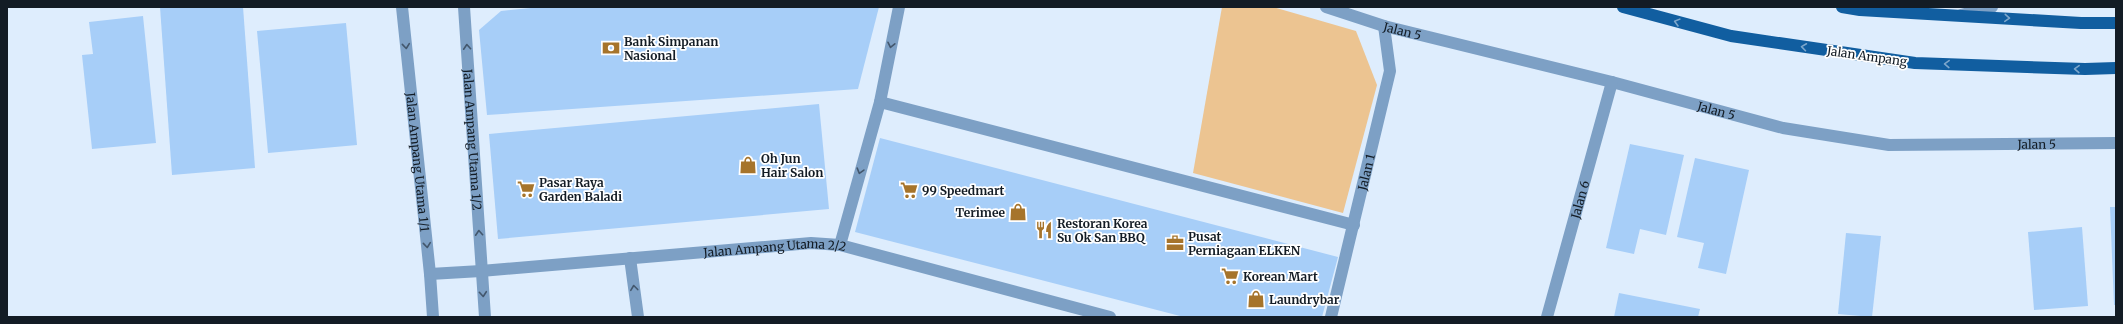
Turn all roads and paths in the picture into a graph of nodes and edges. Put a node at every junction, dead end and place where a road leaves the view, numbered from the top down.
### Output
1 (402, 7) edge
2 (464, 7) edge
3 (899, 7) edge
4 (1326, 7) edge
5 (1623, 7) edge
6 (1842, 7) edge
7 (1992, 7) edge
8 (1959, 15) junction
9 (2116, 22) edge
10 (1384, 26) junction
11 (2116, 68) edge
12 (1612, 82) junction
13 (880, 102) junction
14 (2116, 143) edge
15 (1354, 225) junction
16 (840, 245) junction
17 (630, 258) junction
18 (481, 271) junction
19 (430, 274) junction
20 (433, 317) edge
21 (485, 317) edge
22 (638, 317) edge
23 (1110, 317) edge
24 (1331, 317) edge
25 (1547, 317) edge

1 -> 19 street, Jalan Ampang Utama 1/1
18 -> 2 street, Jalan Ampang Utama 1/2
3 -> 13 street
4 - 10 street, Jalan 5
11 -> 5 main road, Jalan Ampang
6 - 8 main road
7 - 8 street
8 -> 9 main road
10 - 12 street, Jalan 5
10 - 15 street, Jalan 1
12 - 14 street, Jalan 5
12 - 25 street, Jalan 6
13 - 15 street
13 -> 16 street
15 - 24 street, Jalan 1
16 - 17 street, Jalan Ampang Utama 2/2
16 - 23 street, Jalan Ampang Utama 2/2
17 - 18 street, Jalan Ampang Utama 2/2
22 -> 17 street
18 - 19 street, Jalan Ampang Utama 2/2
18 -> 21 street, Jalan Ampang Utama 1/2
19 - 20 street, Jalan Ampang Utama 1/1

